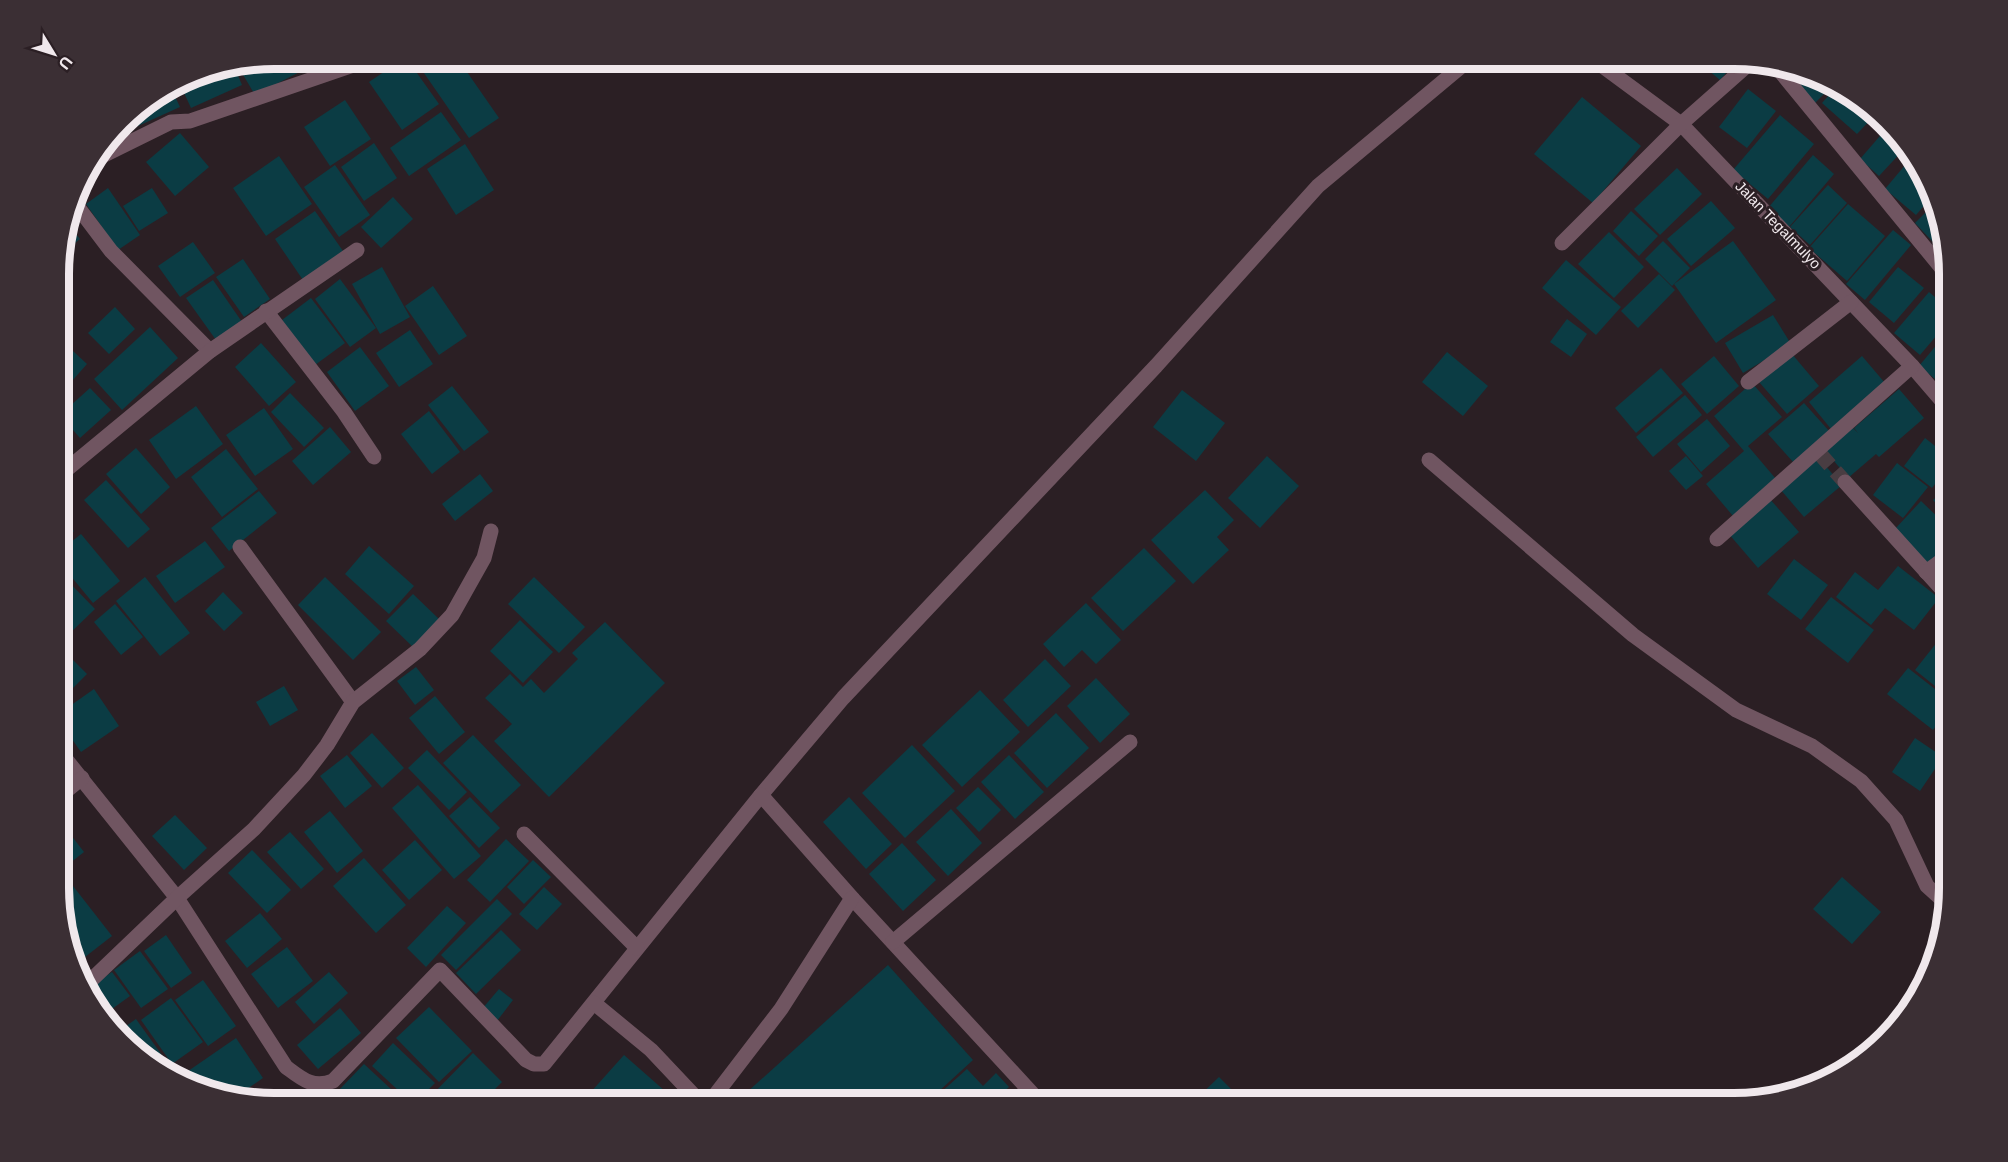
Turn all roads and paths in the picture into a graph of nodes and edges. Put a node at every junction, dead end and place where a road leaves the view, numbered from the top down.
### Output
1 (339, 69) edge
2 (1457, 69) edge
3 (1608, 69) edge
4 (1743, 70) edge
5 (1784, 75) edge
6 (1681, 124) junction
7 (108, 153) edge
8 (80, 209) edge
9 (1562, 243) dead end
10 (357, 250) dead end
11 (1939, 265) edge
12 (1851, 302) junction
13 (267, 311) junction
14 (210, 351) junction
15 (1912, 366) junction
16 (1748, 382) dead end
17 (1939, 397) edge
18 (374, 457) dead end
19 (1429, 460) dead end
20 (69, 468) edge
21 (1845, 482) tunnel mouth
22 (490, 531) dead end
23 (1717, 539) dead end
24 (240, 547) dead end
25 (1939, 562) edge
26 (1926, 572) junction
27 (1939, 586) edge
28 (353, 702) junction
29 (1130, 742) dead end
30 (69, 763) edge
31 (82, 778) junction
32 (69, 789) edge
33 (761, 795) junction
34 (524, 834) dead end
35 (1939, 897) edge
36 (177, 898) junction
37 (852, 898) junction
38 (892, 942) junction
39 (637, 948) junction
40 (91, 980) edge
41 (594, 1003) junction
42 (692, 1093) edge
43 (717, 1093) edge
44 (1032, 1093) edge

1 - 7 street
2 - 33 street
3 - 6 street, Jalan Tegalmulyo
4 - 6 street
5 - 11 street
6 - 9 street
6 - 12 street, Jalan Tegalmulyo
8 - 14 street
10 - 13 street
12 - 15 street, Jalan Tegalmulyo
12 - 16 street
13 - 14 street
13 - 18 street
14 - 20 street
15 - 17 street, Jalan Tegalmulyo
15 - 23 street
19 - 35 street
21 - 26 street
22 - 28 street
24 - 28 street
25 - 26 street
26 - 27 street
28 - 36 street
29 - 38 street
30 - 31 street
31 - 32 street
31 - 36 street
33 - 37 street
33 - 39 street
34 - 39 street
36 - 40 street
36 - 41 street
37 - 38 street
37 - 43 street
38 - 44 street
39 - 41 street
41 - 42 street

